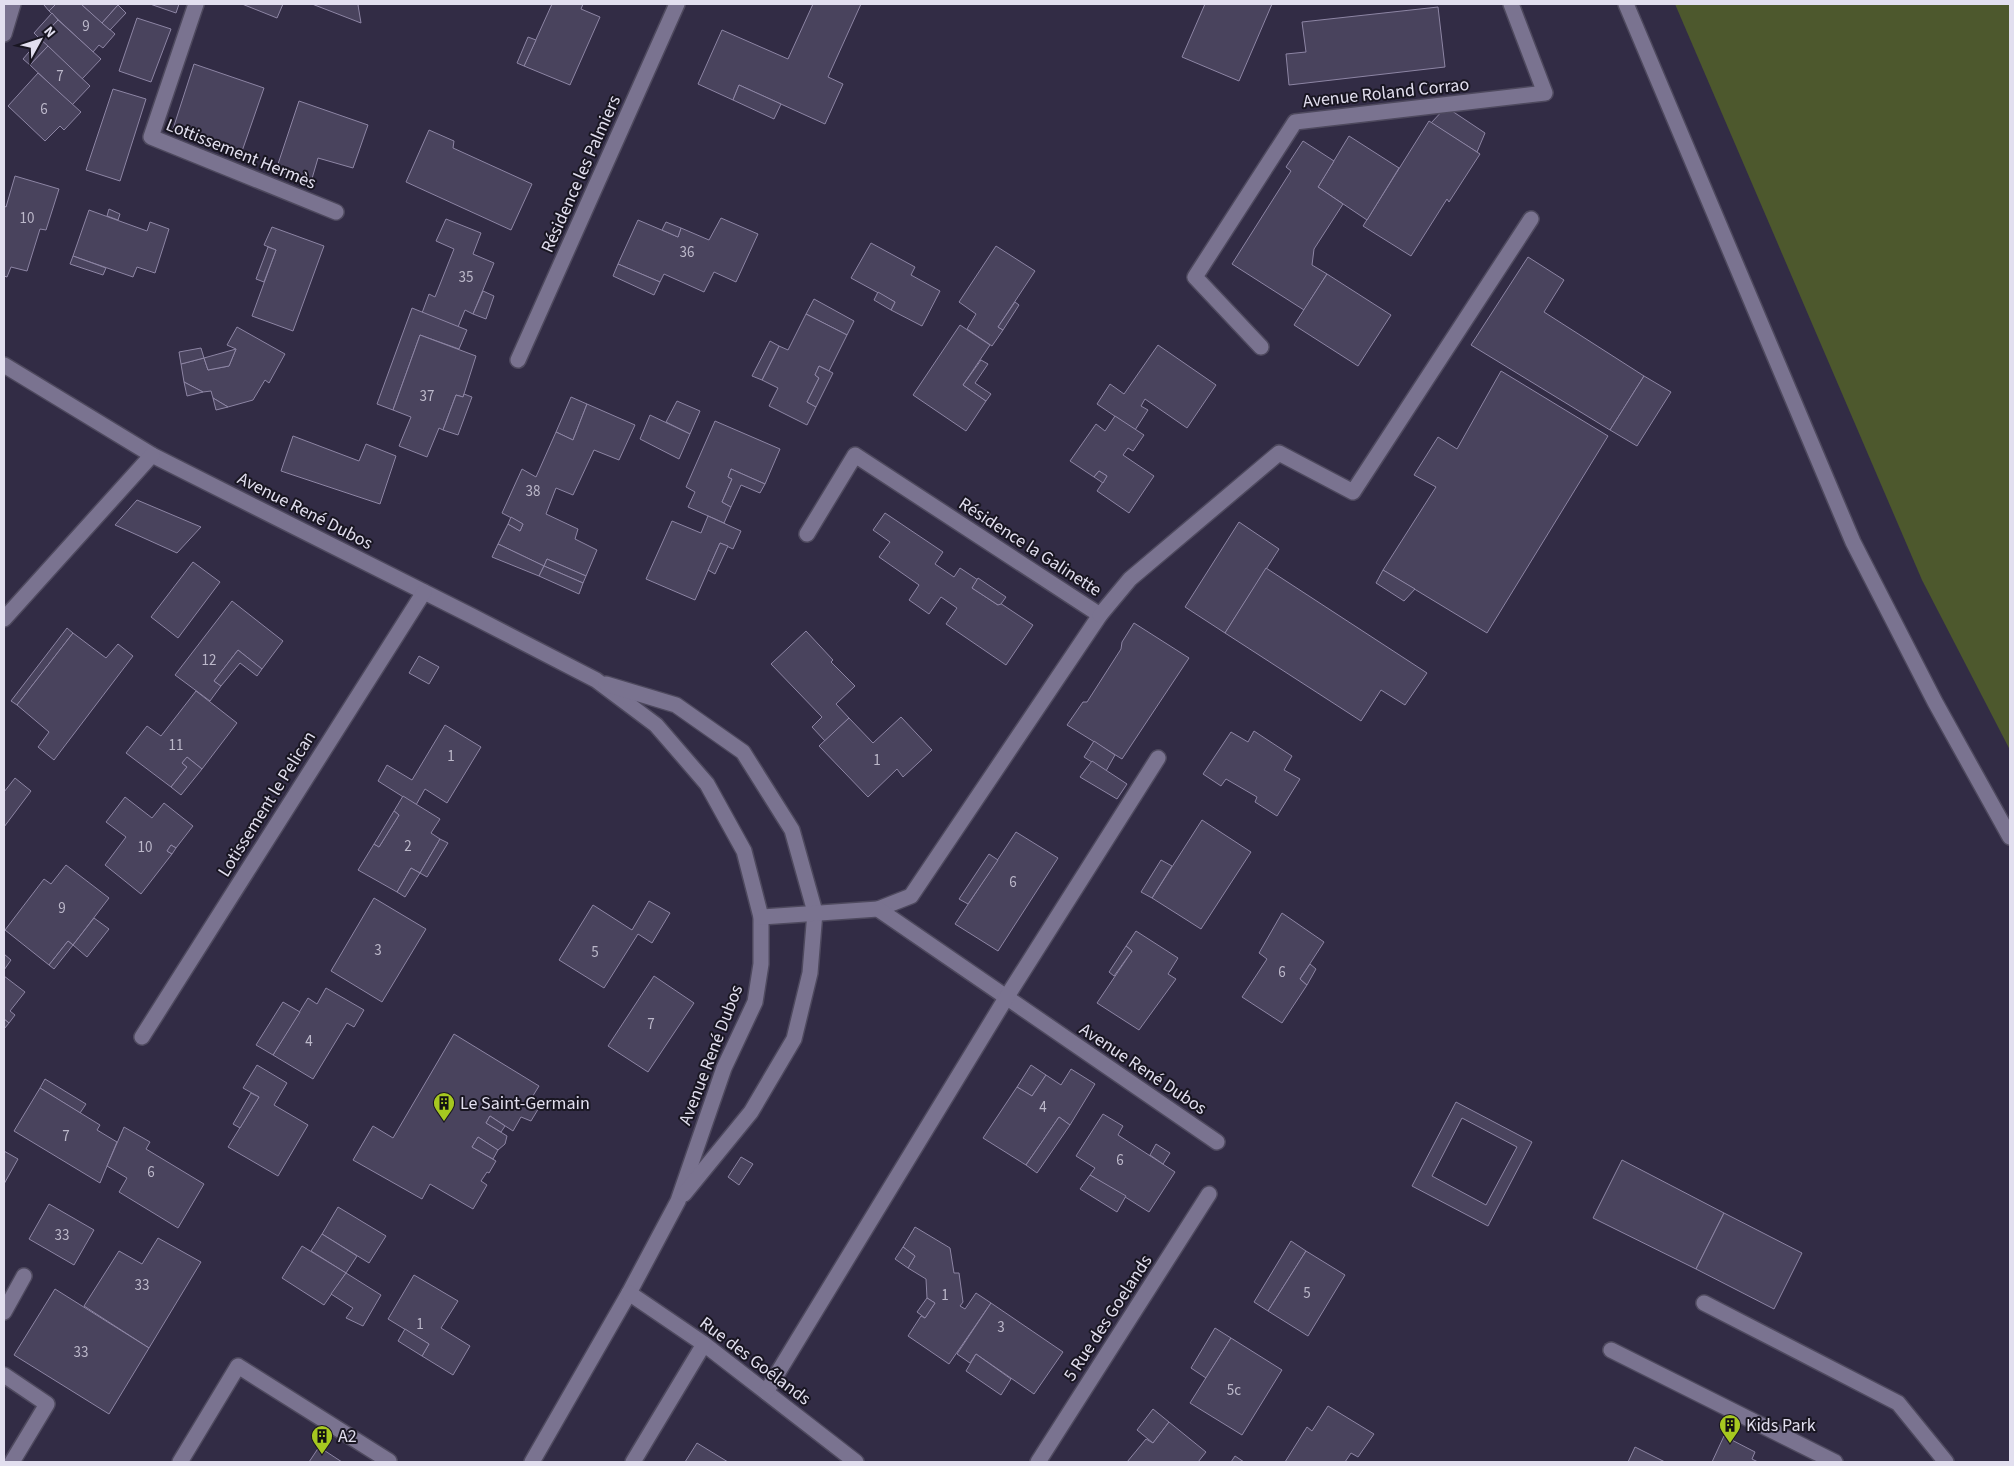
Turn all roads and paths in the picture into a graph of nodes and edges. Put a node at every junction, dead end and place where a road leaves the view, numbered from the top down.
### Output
1 (13, 4) edge
2 (196, 4) edge
3 (677, 4) edge
4 (1511, 4) edge
5 (1626, 4) edge
6 (4, 34) edge
7 (336, 212) dead end
8 (1530, 219) dead end
9 (1261, 347) dead end
10 (518, 360) dead end
11 (4, 365) edge
12 (152, 455) junction
13 (807, 534) dead end
14 (424, 592) junction
15 (1100, 615) junction
16 (4, 620) edge
17 (596, 680) junction
18 (1158, 758) dead end
19 (2010, 838) edge
20 (878, 909) junction
21 (815, 912) junction
22 (761, 917) junction
23 (1006, 998) junction
24 (142, 1037) dead end
25 (1217, 1142) dead end
26 (1209, 1194) dead end
27 (678, 1201) junction
28 (24, 1276) dead end
29 (629, 1293) junction
30 (1704, 1303) dead end
31 (4, 1312) edge
32 (704, 1344) junction
33 (1611, 1350) dead end
34 (4, 1375) edge
35 (766, 1392) junction
36 (389, 1461) edge
37 (12, 1462) edge
38 (180, 1462) edge
39 (532, 1462) edge
40 (633, 1462) edge
41 (856, 1462) edge
42 (1038, 1462) edge
43 (1835, 1462) edge
44 (1946, 1462) edge

1 - 6 street
2 - 7 street, Lottissement Hermès
3 - 10 street, Résidence les Palmiers
4 - 9 street, Avenue Roland Corrao
5 - 19 street
8 - 15 street
11 - 12 street, Avenue René Dubos
12 - 14 street, Avenue René Dubos
12 - 16 street
13 - 15 street, Résidence la Galinette
14 - 17 street, Avenue René Dubos
14 - 24 street, Lotissement le Pelican
15 - 20 street, Résidence la Galinette
17 - 21 street, Avenue René Dubos
17 - 22 street, Avenue René Dubos
18 - 23 street
20 - 21 street
20 - 23 street, Avenue René Dubos
21 - 22 street
21 - 27 street, Avenue René Dubos
22 - 27 street, Avenue René Dubos
23 - 25 street, Avenue René Dubos
23 - 35 street
26 - 42 street, 5 Rue des Goelands
27 - 29 street, Avenue René Dubos
28 - 31 street
29 - 32 street, Rue des Goélands
29 - 39 street, Avenue René Dubos
30 - 44 street
32 - 35 street, Rue des Goélands
32 - 40 street
33 - 43 street
34 - 37 street
35 - 41 street, Rue des Goélands
36 - 38 street

